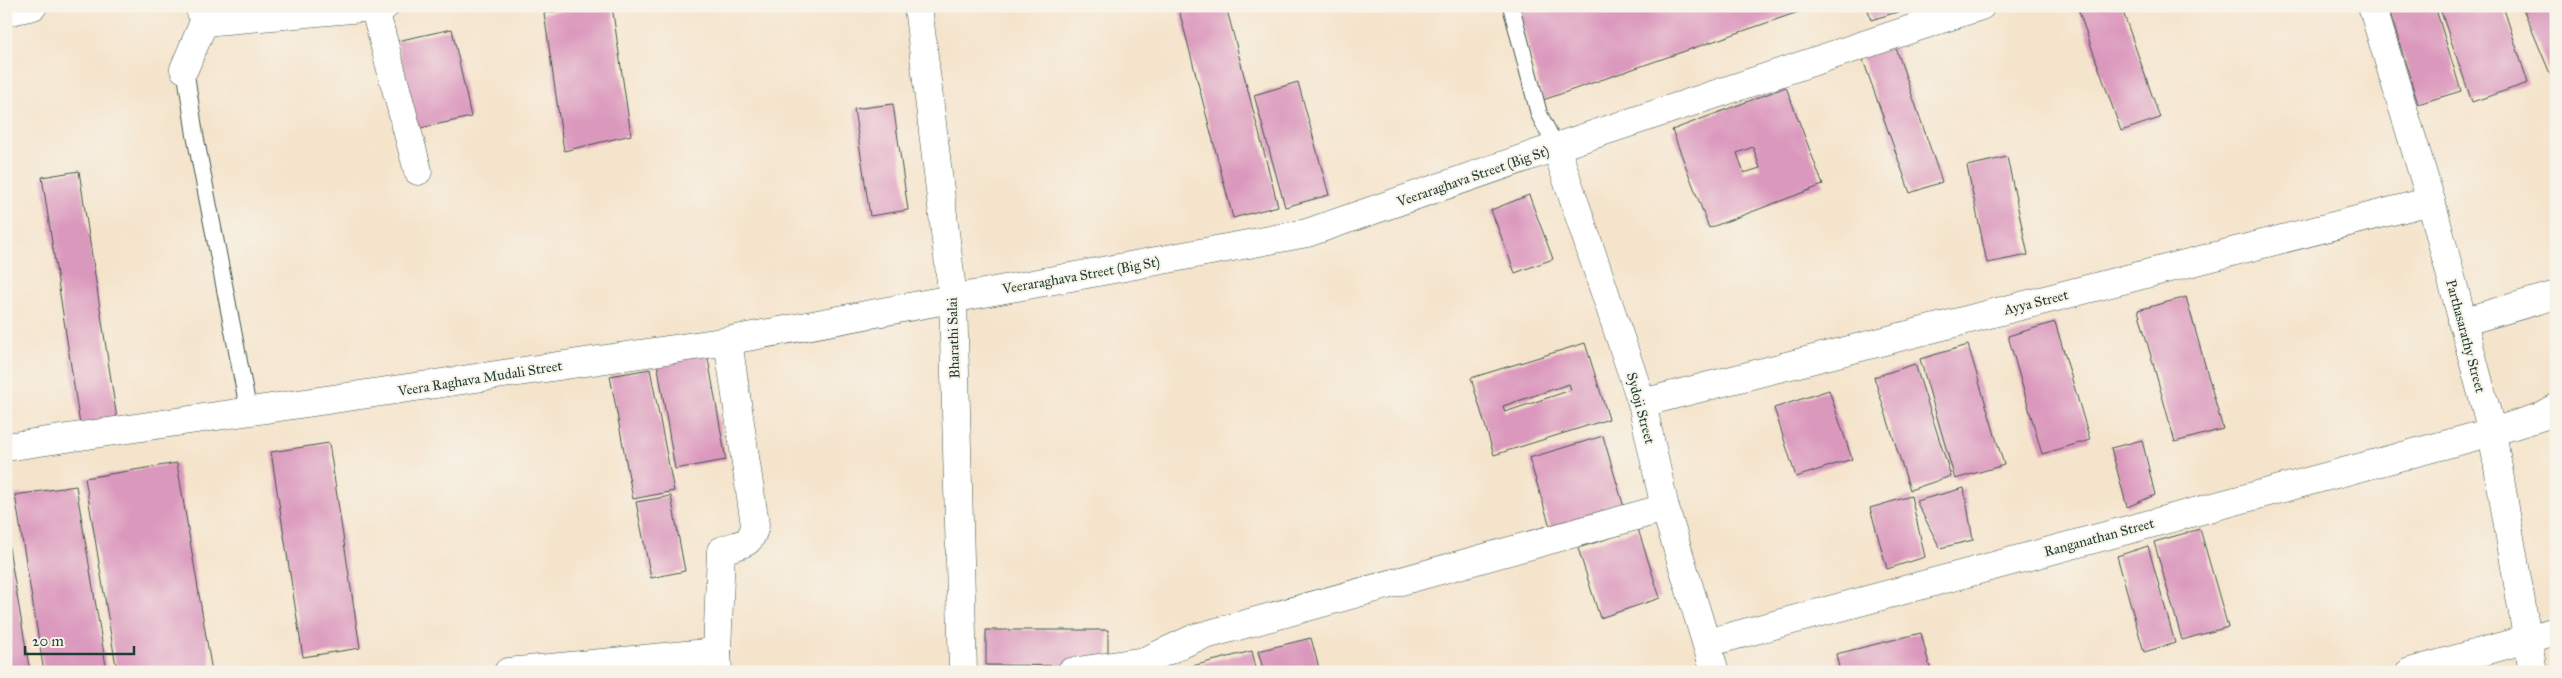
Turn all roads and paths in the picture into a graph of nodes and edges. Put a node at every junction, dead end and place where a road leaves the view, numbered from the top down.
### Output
1 (33, 6) edge
2 (918, 6) edge
3 (1511, 6) edge
4 (1981, 6) edge
5 (2372, 6) edge
6 (378, 7) edge
7 (6, 12) edge
8 (202, 14) edge
9 (186, 75) joint
10 (1556, 147) junction
11 (418, 171) dead end
12 (2431, 201) junction
13 (2556, 295) edge
14 (953, 299) junction
15 (2462, 322) junction
16 (728, 341) junction
17 (1642, 403) junction
18 (2556, 408) edge
19 (249, 413) junction
20 (2492, 432) junction
21 (6, 447) edge
22 (1665, 508) junction
23 (2556, 631) edge
24 (2527, 638) junction
25 (1707, 643) junction
26 (717, 662) edge
27 (508, 672) edge
28 (963, 672) edge
29 (1071, 672) edge
30 (1715, 672) edge
31 (2410, 672) edge
32 (2534, 672) edge

1 - 7 street
2 - 14 street, Bharathi Salai
3 - 10 lane
4 - 10 street, Veeraraghava Street (Big St)
5 - 12 street, Parthasarathy Street
6 - 8 street
6 - 11 street
8 - 9 street
9 - 19 lane
10 - 14 street, Veeraraghava Street (Big St)
10 - 17 street, Sydoji Street
12 - 15 street, Parthasarathy Street
12 - 17 street, Ayya Street
13 - 15 street
14 - 16 street, Veera Raghava Mudali Street
14 - 28 street, Bharathi Salai
15 - 20 street, Parthasarathy Street
16 - 19 street, Veera Raghava Mudali Street
16 - 26 street
17 - 22 street, Sydoji Street
18 - 20 street, Ranganathan Street
19 - 21 street, Veera Raghava Mudali Street
20 - 24 street, Parthasarathy Street
20 - 25 street, Ranganathan Street
22 - 25 street, Sydoji Street
22 - 29 street
23 - 24 street
24 - 31 street
24 - 32 street, Parthasarathy Street
25 - 30 street, Sydoji Street
26 - 27 street

